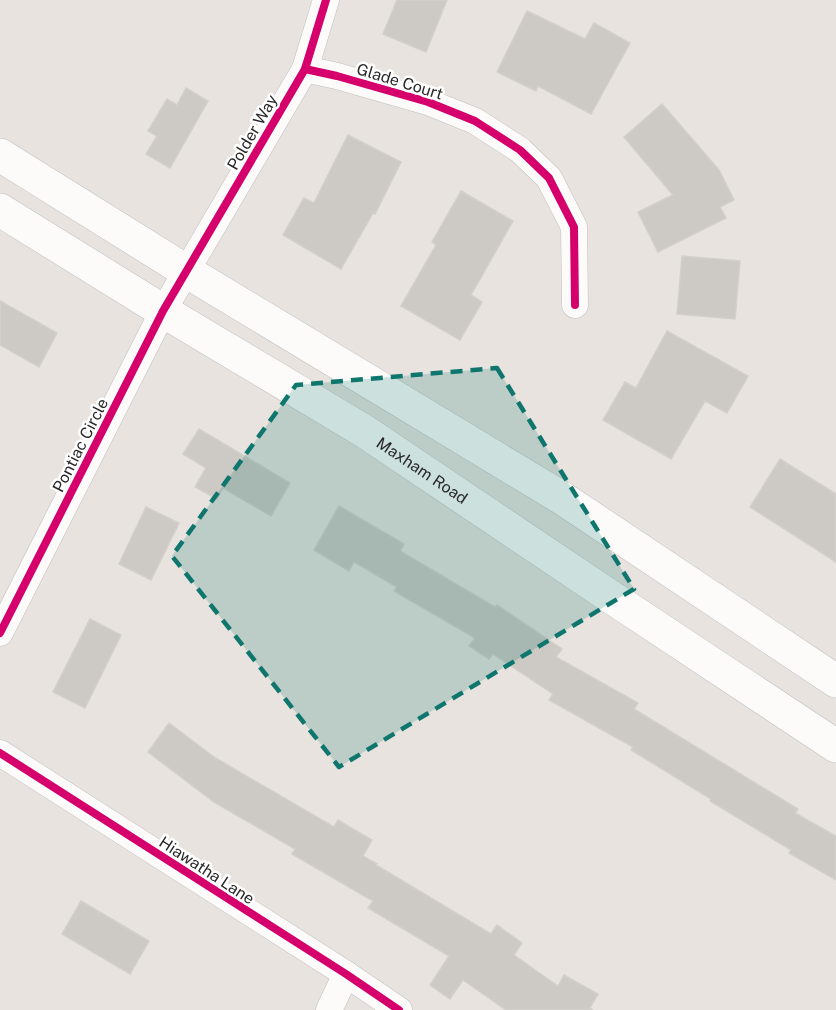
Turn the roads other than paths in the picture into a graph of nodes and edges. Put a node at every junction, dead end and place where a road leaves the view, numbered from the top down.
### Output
1 (326, 0) edge
2 (305, 69) junction
3 (0, 155) edge
4 (0, 210) edge
5 (186, 271) junction
6 (575, 305) dead end
7 (163, 311) junction
8 (0, 633) edge
9 (836, 681) edge
10 (836, 746) edge
11 (0, 753) edge
12 (346, 974) junction
13 (329, 1010) edge
14 (399, 1010) edge

1 - 2 street, Polder Way
2 - 5 street, Polder Way
2 - 6 street, Glade Court
3 - 5 main road
4 - 7 main road, Maxham Road
5 - 7 street, Pontiac Circle
5 - 9 main road
7 - 8 street, Pontiac Circle
7 - 10 main road, Maxham Road
11 - 12 street, Hiawatha Lane
12 - 13 street
12 - 14 street, Hiawatha Lane

